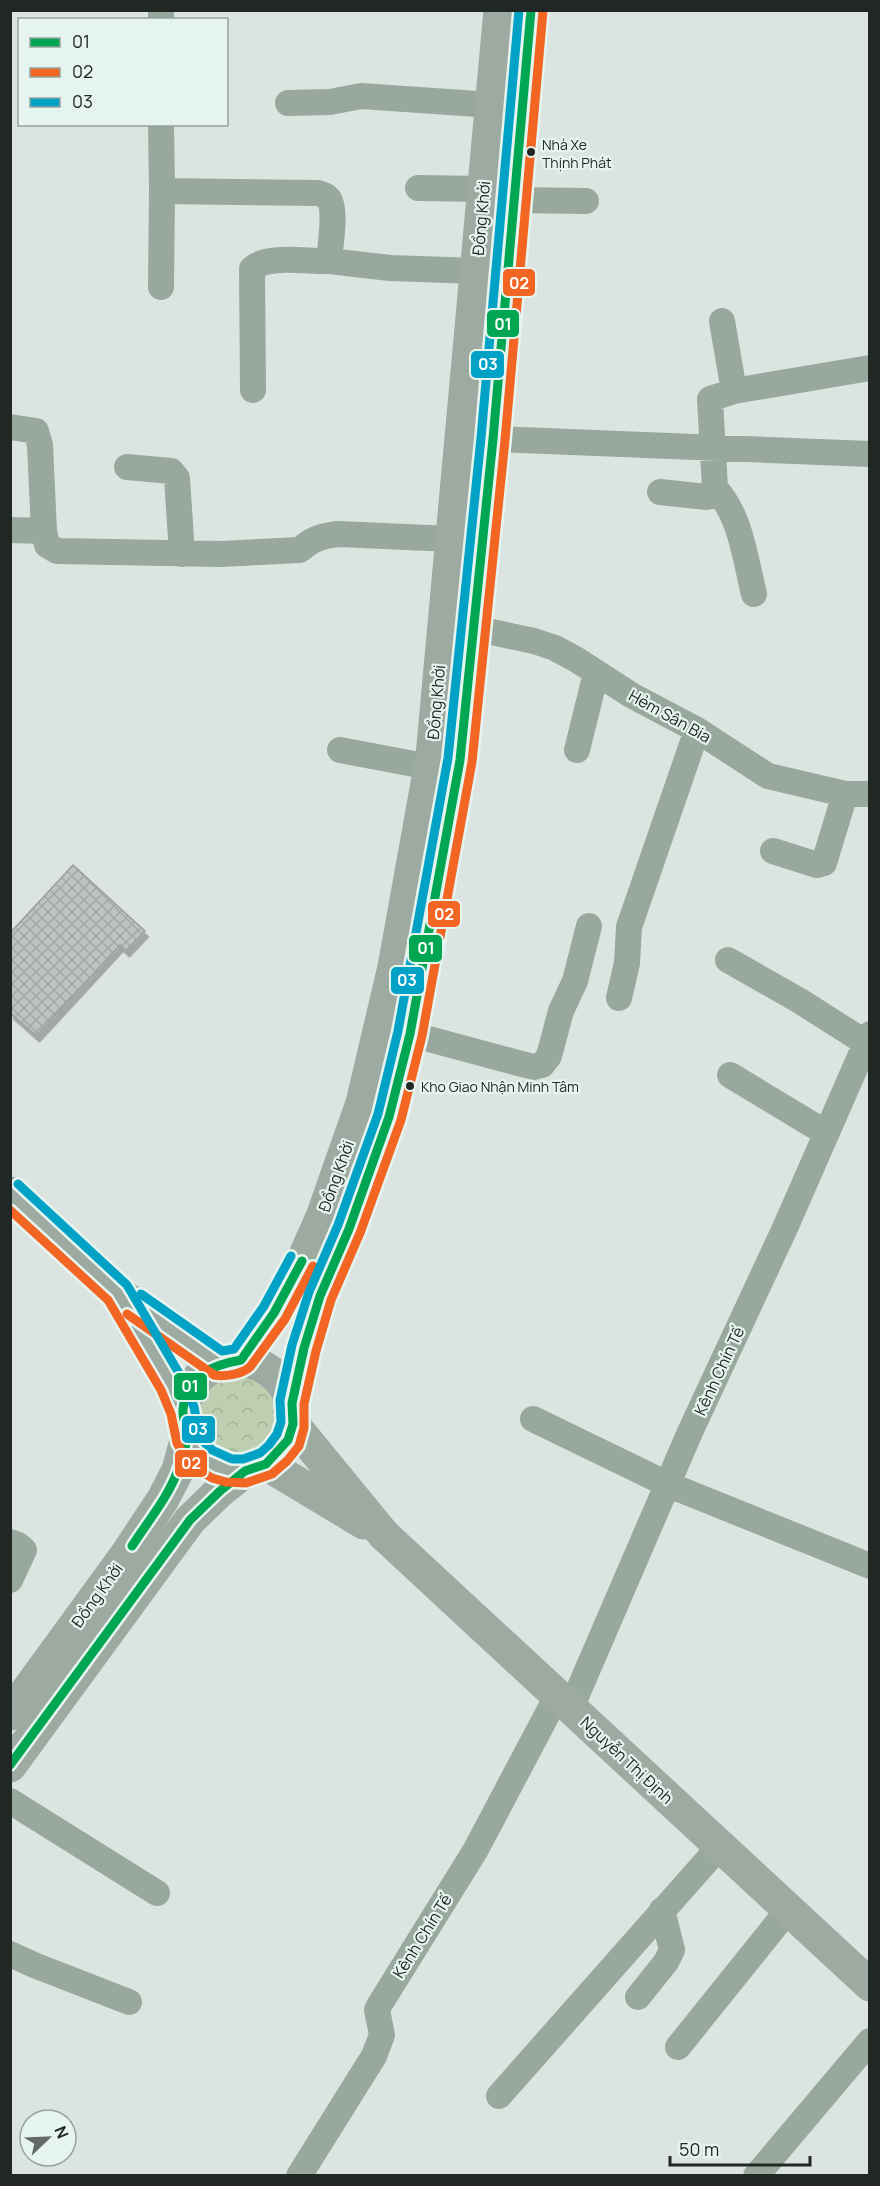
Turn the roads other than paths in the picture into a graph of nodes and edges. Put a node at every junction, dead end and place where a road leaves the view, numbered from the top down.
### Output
1 (500, 10) edge
2 (531, 10) edge
3 (288, 102) dead end
4 (492, 105) junction
5 (161, 126) edge
6 (418, 188) dead end
7 (162, 191) junction
8 (504, 194) junction
9 (586, 201) dead end
10 (329, 261) junction
11 (477, 271) junction
12 (161, 287) dead end
13 (722, 321) dead end
14 (870, 368) edge
15 (253, 390) dead end
16 (734, 391) junction
17 (10, 427) edge
18 (493, 439) junction
19 (714, 449) junction
20 (870, 454) edge
21 (127, 466) dead end
22 (715, 488) junction
23 (660, 492) dead end
24 (10, 530) edge
25 (44, 531) junction
26 (452, 539) junction
27 (182, 554) junction
28 (754, 594) dead end
29 (473, 628) junction
30 (596, 673) junction
31 (697, 730) junction
32 (340, 750) dead end
33 (577, 750) dead end
34 (441, 761) junction
35 (857, 794) edge
36 (773, 851) dead end
37 (589, 926) dead end
38 (728, 960) dead end
39 (619, 998) dead end
40 (410, 1034) junction
41 (868, 1039) edge
42 (730, 1075) dead end
43 (826, 1133) junction
44 (10, 1193) edge
45 (335, 1223) junction
46 (117, 1292) junction
47 (230, 1362) junction
48 (292, 1414) junction
49 (533, 1419) dead end
50 (185, 1424) junction
51 (255, 1467) junction
52 (669, 1485) junction
53 (384, 1535) junction
54 (10, 1542) edge
55 (870, 1566) edge
56 (10, 1580) edge
57 (21, 1680) edge
58 (564, 1702) junction
59 (10, 1714) edge
60 (10, 1766) edge
61 (10, 1801) edge
62 (720, 1846) junction
63 (157, 1893) dead end
64 (662, 1910) junction
65 (788, 1910) junction
66 (10, 1954) edge
67 (870, 1985) edge
68 (638, 1997) dead end
69 (129, 2002) dead end
70 (870, 2042) edge
71 (678, 2047) dead end
72 (499, 2096) dead end
73 (299, 2175) edge
74 (756, 2175) edge

1 - 4 main road, Đồng Khởi
2 - 8 main road, Đồng Khởi
3 - 4 street
4 - 8 main road, Đồng Khởi
5 - 7 street
6 - 8 street
7 - 10 street
7 - 12 street
8 - 9 street
8 - 11 main road, Đồng Khởi
8 - 18 main road, Đồng Khởi
10 - 11 street
10 - 15 street
11 - 26 main road, Đồng Khởi
13 - 16 street
14 - 16 street
16 - 19 street
17 - 25 street
18 - 19 street
18 - 29 main road, Đồng Khởi
19 - 20 street
19 - 22 street
21 - 27 street
22 - 23 street
22 - 28 street
24 - 25 street
25 - 27 street
26 - 27 street
26 - 34 main road, Đồng Khởi
29 - 30 street, Hẻm Sân Bia
29 - 34 main road, Đồng Khởi
30 - 31 street, Hẻm Sân Bia
30 - 33 street
31 - 35 street, Hẻm Sân Bia
31 - 39 street
32 - 34 street
34 - 40 main road, Đồng Khởi
34 - 45 main road, Đồng Khởi
35 - 36 street
37 - 40 street
38 - 41 street
40 - 45 main road, Đồng Khởi
41 - 43 street, Kênh Chín Tế
42 - 43 street
43 - 52 street, Kênh Chín Tế
44 - 46 main road
45 - 47 main road, Đồng Khởi
45 - 48 main road, Đồng Khởi
46 - 47 main road
46 - 50 main road
47 - 48 main road
47 - 50 main road
48 - 51 main road
48 - 53 main road, Nguyễn Thị Định
49 - 52 street
50 - 51 main road
50 - 57 main road, Đồng Khởi
51 - 53 main road, Nguyễn Thị Định
51 - 60 main road, Đồng Khởi
52 - 55 street
52 - 58 street, Kênh Chín Tế
53 - 58 main road, Nguyễn Thị Định
54 - 56 street
57 - 59 main road, Đồng Khởi
58 - 62 main road, Nguyễn Thị Định
58 - 73 street, Kênh Chín Tế
61 - 63 street
62 - 64 street
62 - 65 main road, Nguyễn Thị Định
64 - 68 street
64 - 72 street
65 - 67 main road, Nguyễn Thị Định
65 - 71 street
66 - 69 street
70 - 74 street

